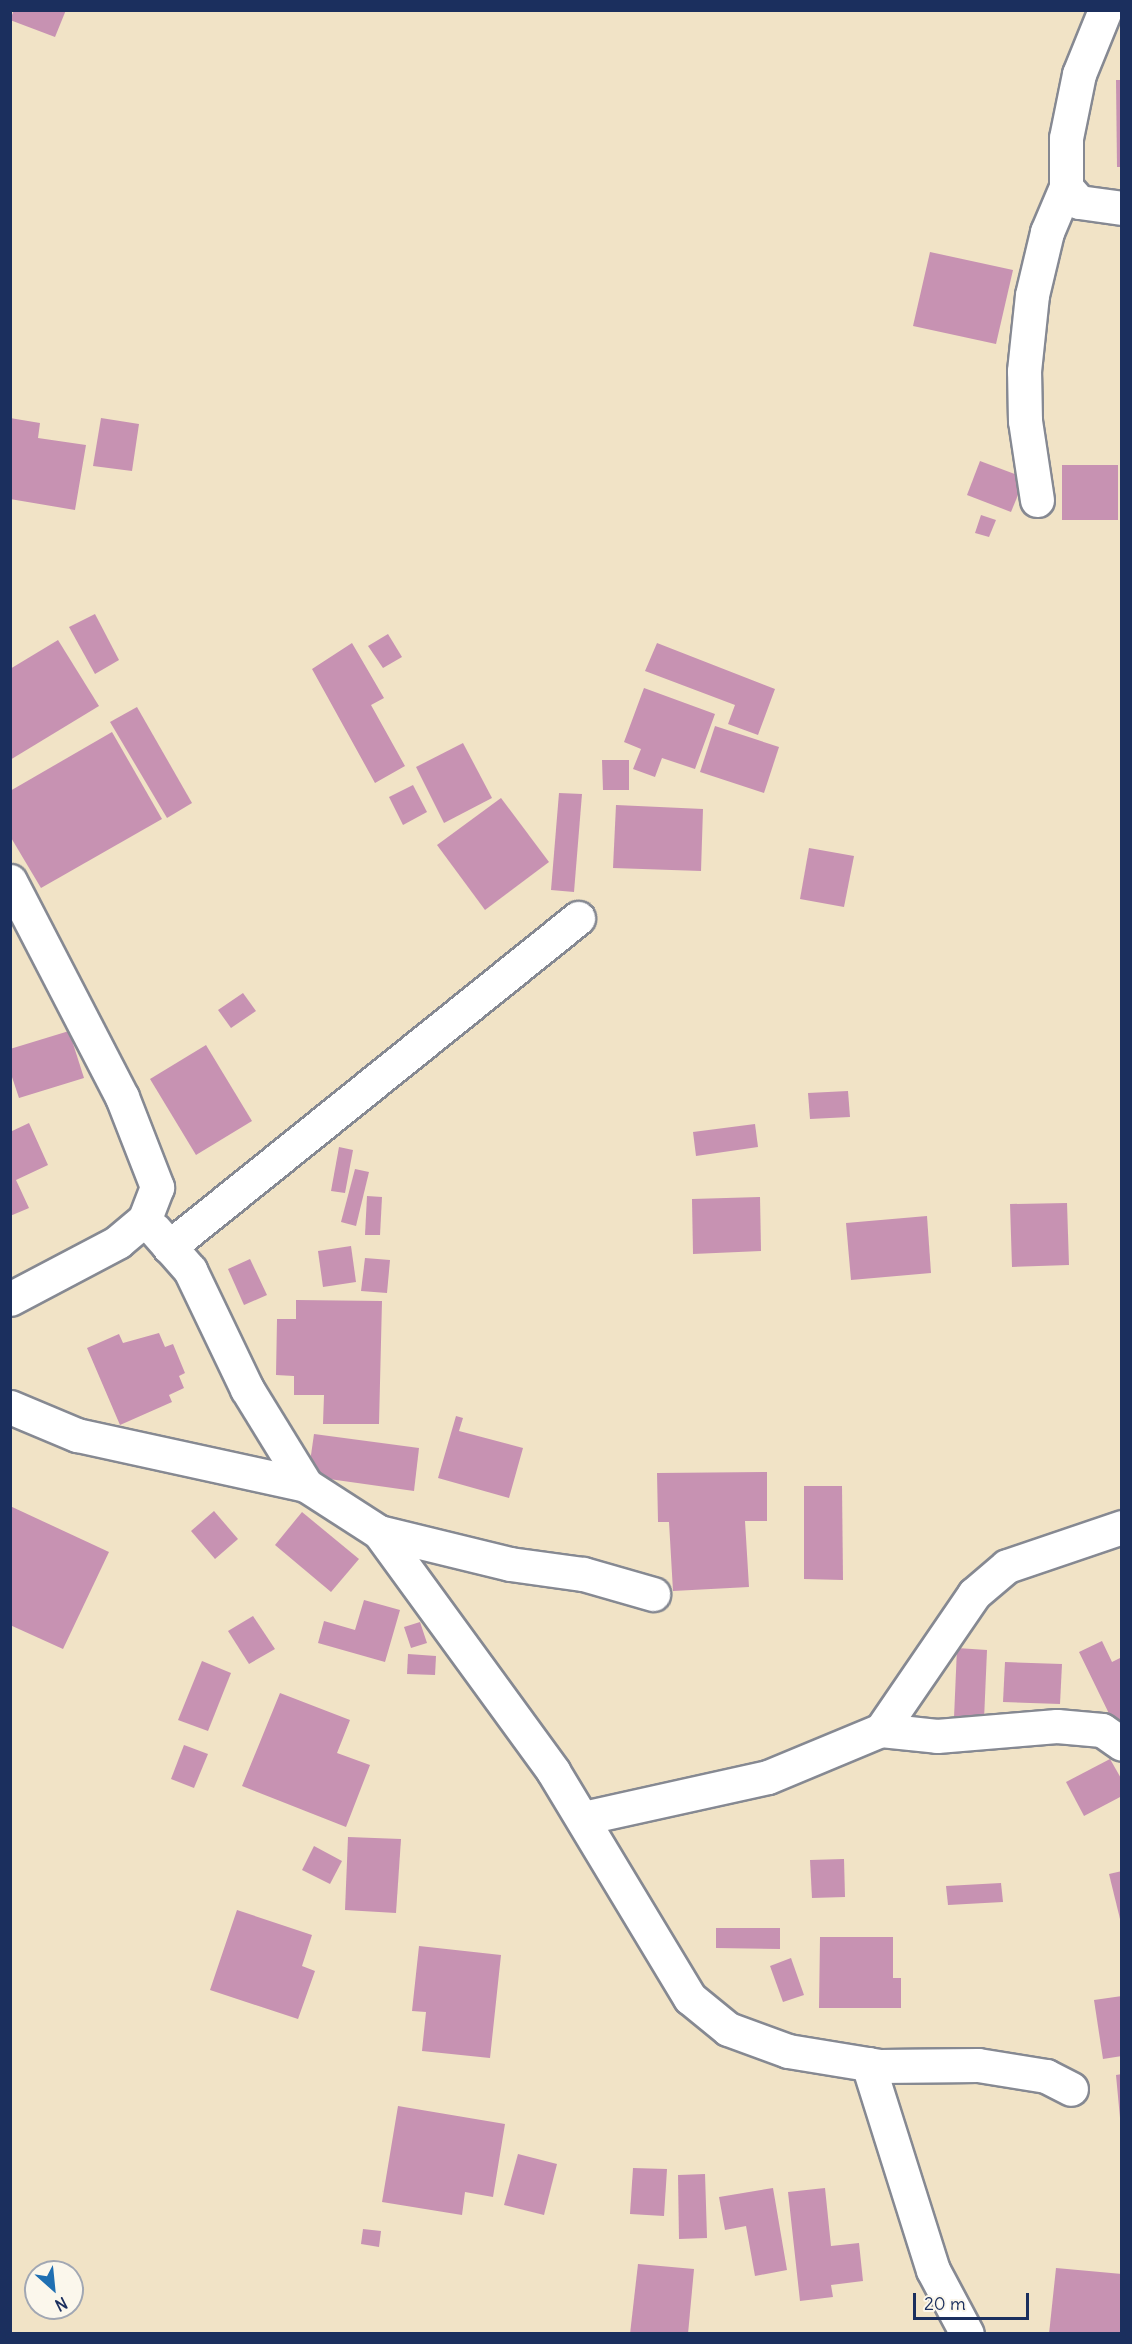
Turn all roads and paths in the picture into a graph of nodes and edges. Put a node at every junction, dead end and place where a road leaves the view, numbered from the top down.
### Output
1 (1105, 10) edge
2 (1066, 187) junction
3 (1122, 208) edge
4 (1036, 500) dead end
5 (10, 881) edge
6 (578, 918) dead end
7 (145, 1219) junction
8 (169, 1247) junction
9 (10, 1299) edge
10 (10, 1407) edge
11 (306, 1485) junction
12 (1122, 1527) edge
13 (379, 1532) junction
14 (653, 1594) dead end
15 (881, 1730) junction
16 (1122, 1744) edge
17 (583, 1818) junction
18 (868, 2064) junction
19 (1071, 2089) dead end
20 (967, 2334) edge

1 - 2 street
2 - 3 street
2 - 4 street
5 - 7 street
6 - 8 street
7 - 8 street
7 - 9 street
8 - 11 street
10 - 11 street
11 - 13 street
12 - 15 street
13 - 14 street
13 - 17 street
15 - 16 street
15 - 17 street
17 - 18 street
18 - 19 street
18 - 20 street

